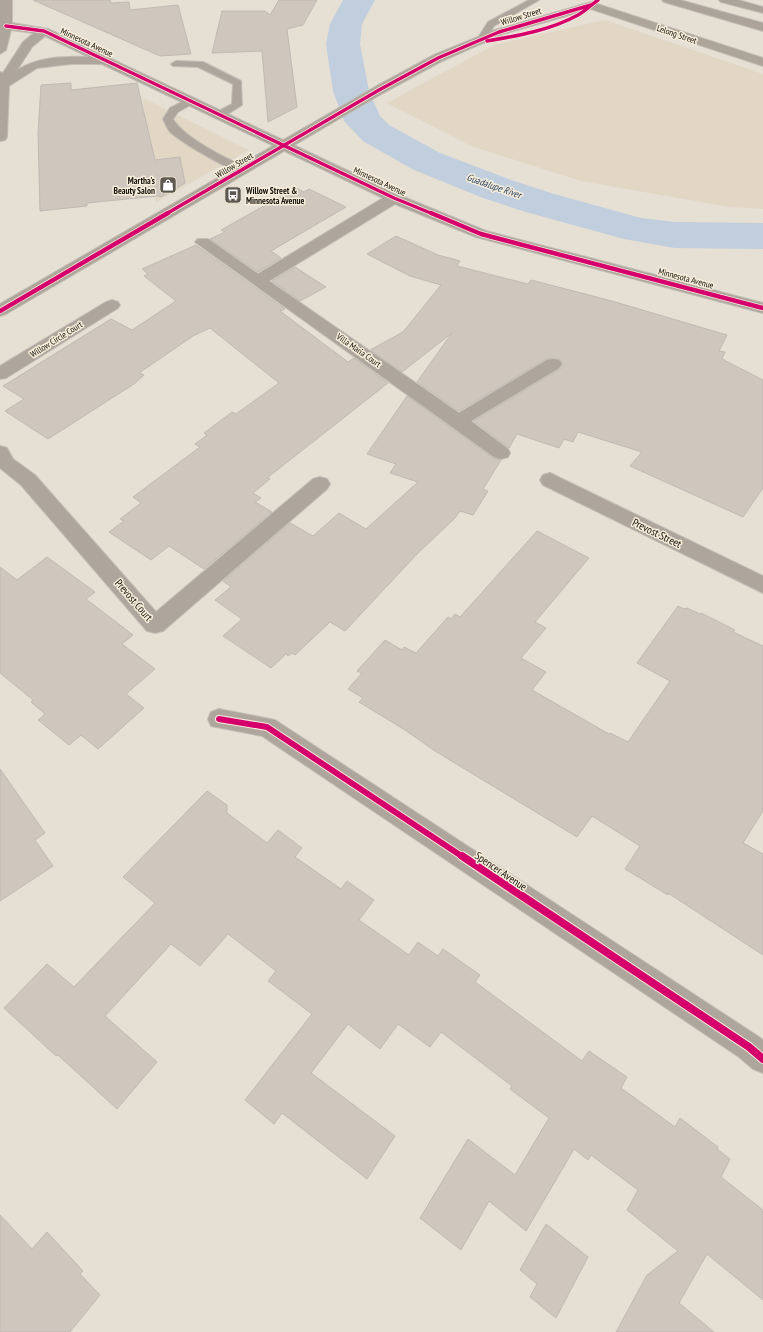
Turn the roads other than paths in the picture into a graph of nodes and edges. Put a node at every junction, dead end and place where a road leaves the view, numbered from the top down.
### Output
1 (6, 0) edge
2 (535, 0) edge
3 (668, 0) edge
4 (725, 0) edge
5 (595, 2) edge
6 (763, 10) edge
7 (6, 26) junction
8 (763, 27) edge
9 (44, 32) junction
10 (481, 41) junction
11 (0, 50) edge
12 (108, 62) junction
13 (763, 62) edge
14 (176, 64) dead end
15 (1, 80) edge
16 (190, 101) junction
17 (219, 115) junction
18 (0, 138) edge
19 (285, 146) junction
20 (244, 170) junction
21 (394, 198) junction
22 (203, 242) dead end
23 (259, 280) junction
24 (112, 305) dead end
25 (763, 308) edge
26 (0, 311) edge
27 (553, 364) dead end
28 (0, 374) edge
29 (458, 421) junction
30 (0, 452) edge
31 (501, 453) dead end
32 (550, 480) dead end
33 (320, 484) dead end
34 (763, 585) edge
35 (219, 719) dead end
36 (763, 1059) edge

1 - 7 street
2 - 10 lane
3 - 8 highway
4 - 6 highway
5 - 10 main road, Willow Street
5 - 13 main road, Lelong Street
7 - 9 street, Minnesota Avenue
7 - 11 street
9 - 12 street, Minnesota Avenue
9 - 15 street
10 - 19 main road, Willow Street
12 - 15 street
12 - 16 street, Minnesota Avenue
14 - 17 lane
15 - 18 street
16 - 17 street, Minnesota Avenue
16 - 20 lane
17 - 19 street, Minnesota Avenue
19 - 20 main road, Willow Street
19 - 21 street, Minnesota Avenue
20 - 26 main road, Willow Street
21 - 23 street
21 - 25 street, Minnesota Avenue
22 - 23 street, Villa Maria Court
23 - 29 street, Villa Maria Court
24 - 28 street, Willow Circle Court
27 - 29 street
29 - 31 street, Villa Maria Court
30 - 33 street, Prevost Court
32 - 34 street, Prevost Street
35 - 36 street, Spencer Avenue

